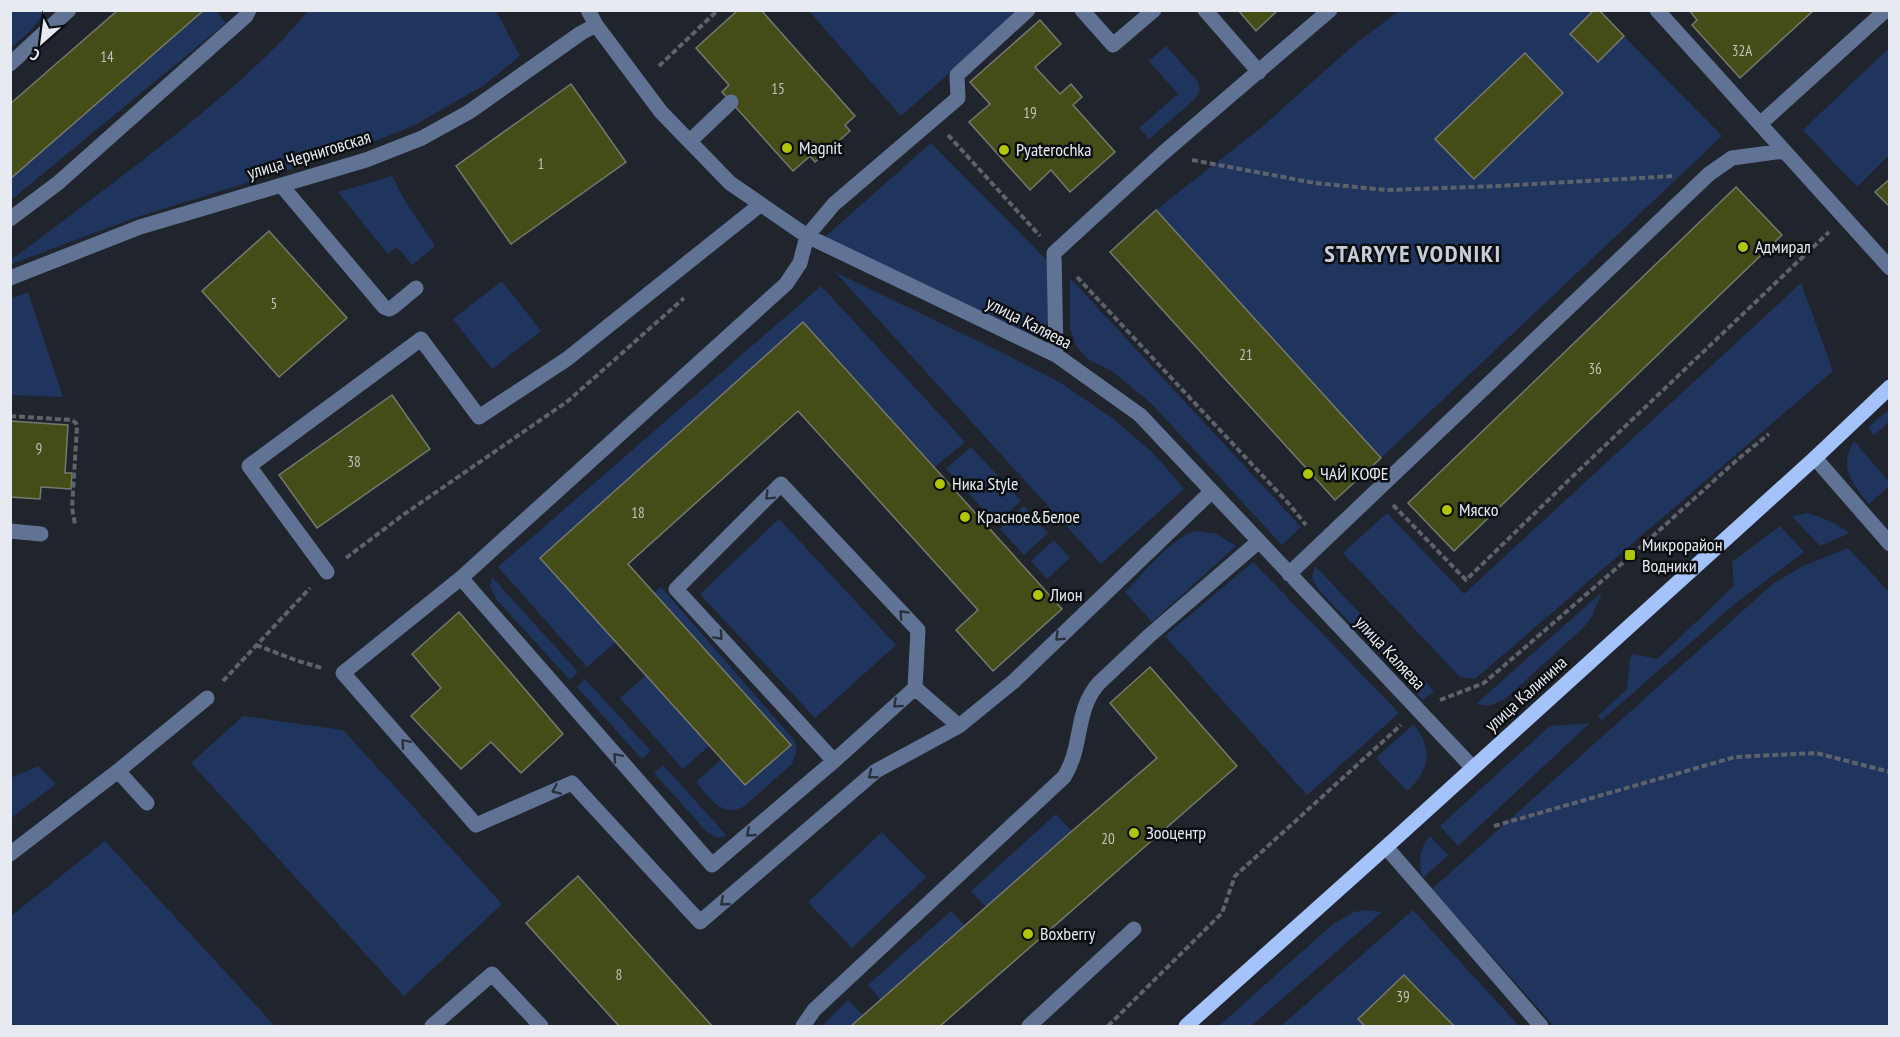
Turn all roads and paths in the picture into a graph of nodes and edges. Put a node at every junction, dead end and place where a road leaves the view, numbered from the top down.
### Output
1 (69, 10) edge
2 (249, 10) edge
3 (588, 10) edge
4 (718, 10) edge
5 (1028, 10) edge
6 (1082, 10) edge
7 (1154, 10) edge
8 (1205, 10) edge
9 (1330, 10) edge
10 (1657, 10) edge
11 (1886, 10) edge
12 (596, 25) junction
13 (10, 64) edge
14 (659, 66) dead end
15 (1259, 72) junction
16 (731, 102) dead end
17 (934, 120) junction
18 (1760, 124) junction
19 (690, 141) junction
20 (1784, 151) junction
21 (1162, 154) junction
22 (1709, 174) junction
23 (281, 185) junction
24 (761, 204) junction
25 (1844, 217) junction
26 (10, 219) edge
27 (807, 236) junction
28 (1054, 253) junction
29 (1890, 268) edge
30 (10, 278) edge
31 (416, 288) dead end
32 (691, 293) dead end
33 (1056, 355) junction
34 (1890, 387) edge
35 (10, 416) edge
36 (1815, 458) junction
37 (1378, 490) junction
38 (1211, 492) junction
39 (75, 524) dead end
40 (10, 531) edge
41 (41, 534) dead end
42 (1258, 542) junction
43 (1890, 544) edge
44 (1321, 545) junction
45 (327, 572) junction
46 (1289, 574) junction
47 (461, 578) junction
48 (256, 645) junction
49 (343, 673) junction
50 (915, 688) junction
51 (207, 698) joint
52 (959, 726) junction
53 (834, 761) junction
54 (1473, 768) junction
55 (118, 771) junction
56 (1890, 772) edge
57 (147, 803) dead end
58 (1494, 826) dead end
59 (1386, 847) junction
60 (10, 854) edge
61 (1134, 929) dead end
62 (432, 1026) edge
63 (541, 1026) edge
64 (803, 1026) edge
65 (1029, 1026) edge
66 (1186, 1026) edge
67 (1541, 1026) edge

1 - 13 street
2 - 26 street
3 - 12 street, улица Каляева
4 - 14 path
5 - 17 street
6 - 7 street
8 - 15 street
9 - 15 street
10 - 18 street
11 - 18 street
12 - 19 street, улица Каляева
12 - 23 street, улица Черниговская
15 - 21 street
16 - 19 street
17 - 27 street
17 - 28 path
18 - 20 street
19 - 24 street, улица Каляева
20 - 22 street
20 - 25 street
21 - 22 path
21 - 28 street
22 - 37 street
23 - 30 street, улица Черниговская
23 - 31 street
24 - 27 street, улица Каляева
24 - 45 street
25 - 29 street
25 - 37 path
27 - 33 street, улица Каляева
27 - 47 street
28 - 33 street
28 - 44 path
32 - 45 path
33 - 38 street, улица Каляева
34 - 36 main road, улица Калинина
35 - 39 path
36 - 43 street
36 - 54 main road, улица Калинина
37 - 44 street
38 - 42 street, улица Каляева
38 -> 52 street
40 - 41 street
42 - 46 street, улица Каляева
42 - 64 street
44 - 46 street
45 - 48 path
46 - 54 street, улица Каляева
47 - 49 street
53 -> 47 street
48 - 49 path
48 - 51 path
52 -> 49 street
50 - 52 street
50 -> 53 street
50 -> 53 street
51 - 55 street
54 - 59 main road, улица Калинина
55 - 57 street
55 - 60 street
56 - 58 path
59 - 66 main road, улица Калинина
59 - 67 street
61 - 65 street
62 - 63 street

